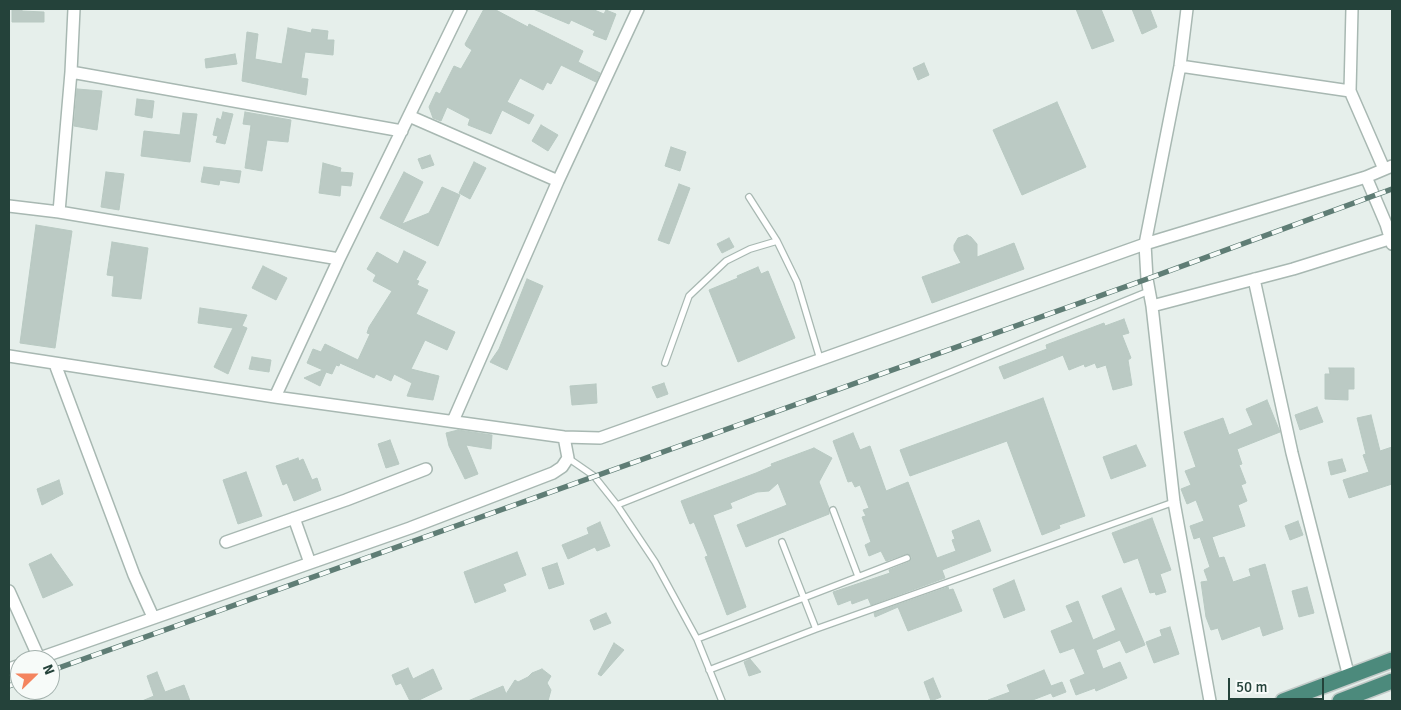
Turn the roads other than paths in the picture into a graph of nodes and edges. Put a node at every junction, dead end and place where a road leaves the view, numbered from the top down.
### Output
1 (74, 9) edge
2 (461, 9) edge
3 (638, 9) edge
4 (1187, 9) edge
5 (1352, 9) edge
6 (1180, 66) junction
7 (71, 72) junction
8 (1350, 91) junction
9 (409, 116) junction
10 (402, 131) junction
11 (1388, 168) edge
12 (1366, 177) junction
13 (558, 181) junction
14 (749, 198) dead end
15 (9, 206) edge
16 (59, 212) junction
17 (1392, 240) edge
18 (777, 241) junction
19 (1145, 244) junction
20 (339, 258) junction
21 (1254, 279) junction
22 (1149, 291) junction
23 (1152, 306) junction
24 (9, 356) edge
25 (820, 359) junction
26 (665, 363) dead end
27 (55, 364) junction
28 (275, 397) junction
29 (453, 421) junction
30 (564, 437) junction
31 (568, 458) junction
32 (426, 469) dead end
33 (1174, 502) junction
34 (617, 505) junction
35 (832, 510) dead end
36 (294, 518) junction
37 (226, 542) dead end
38 (782, 542) dead end
39 (907, 558) dead end
40 (310, 563) junction
41 (858, 576) junction
42 (9, 590) edge
43 (803, 598) junction
44 (14, 617) edge
45 (153, 617) junction
46 (816, 629) junction
47 (697, 639) junction
48 (32, 650) edge
49 (60, 651) edge
50 (1392, 660) edge
51 (709, 670) junction
52 (1349, 677) junction
53 (1392, 681) edge
54 (722, 701) edge
55 (1210, 701) edge
56 (1283, 701) edge
57 (1340, 701) edge

1 - 7 street
2 - 9 street
3 - 13 street
4 - 6 street
5 - 8 street
6 - 8 street
6 - 19 street
7 - 10 street
7 - 16 street
8 - 11 street
9 - 10 street
9 - 13 street
10 - 20 street
11 - 12 street
12 - 17 street
12 - 19 street
13 - 29 street
14 - 18 lane
15 - 16 street
16 - 20 street
17 - 21 street
18 - 25 lane
18 - 26 lane
19 - 22 street
19 - 25 street
20 - 28 street
21 - 23 street
21 - 52 street
22 - 23 street
22 - 34 lane
23 - 33 street
24 - 27 street
25 - 30 street
27 - 28 street
27 - 45 street
28 - 29 street
29 - 30 street
30 - 31 street
31 - 34 lane
31 - 40 street
32 - 36 street
33 - 46 lane
33 - 55 street
34 - 47 lane
35 - 41 lane
36 - 37 street
36 - 40 street
38 - 43 lane
39 - 41 lane
40 - 45 street
41 - 43 lane
42 - 44 street
43 - 46 lane
43 - 47 lane
44 - 48 street
45 - 49 street
46 - 51 lane
47 - 51 lane
50 - 52 highway
51 - 54 lane
52 - 56 highway
53 - 57 highway

